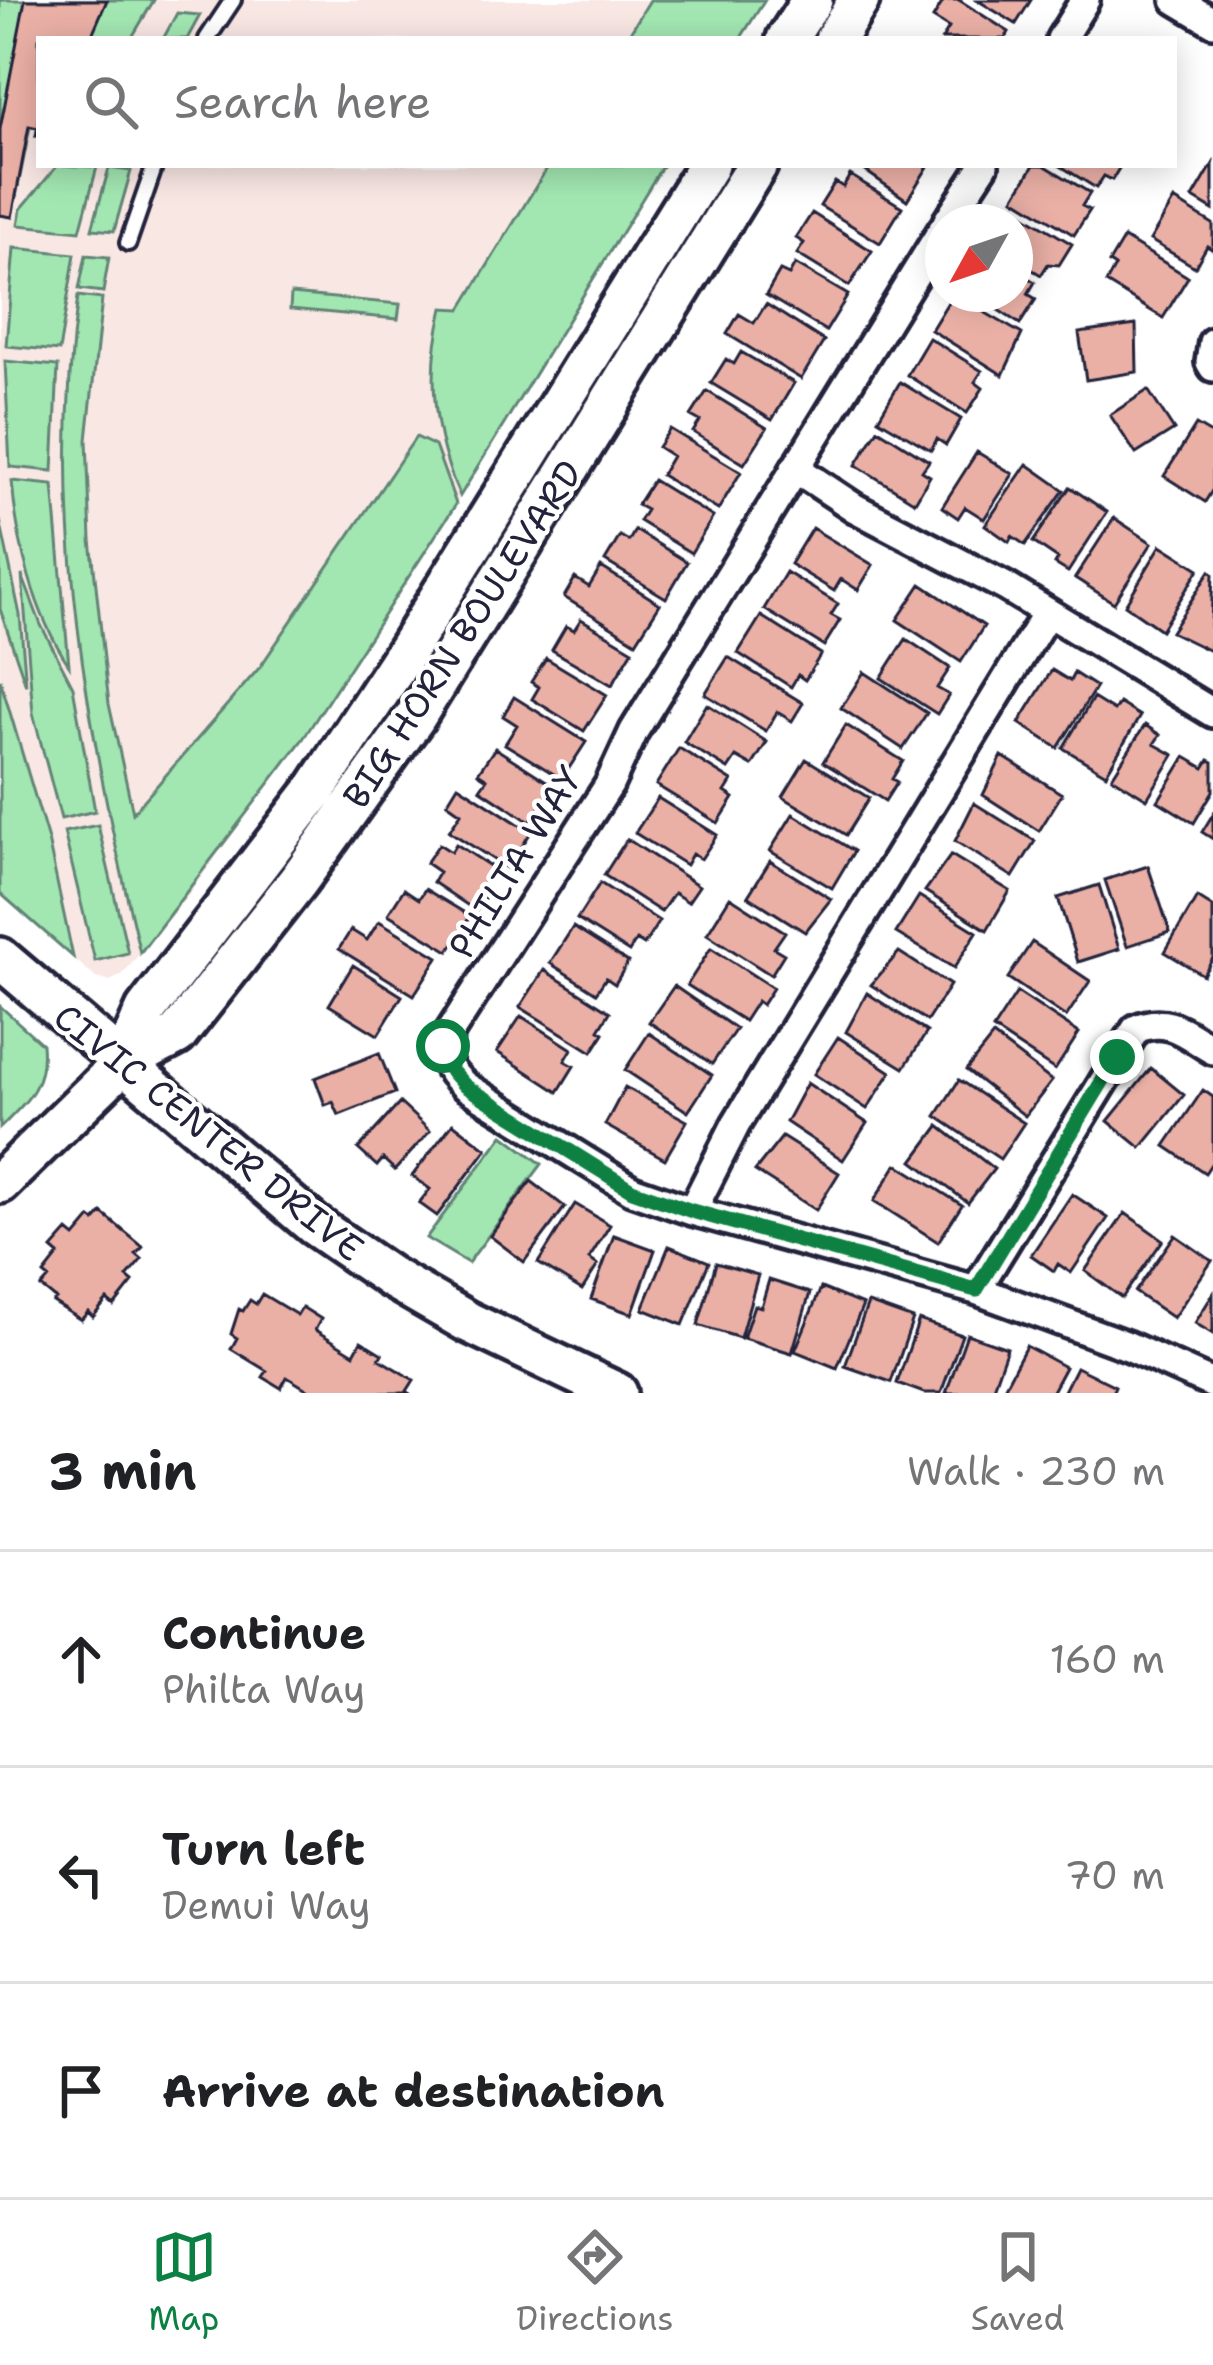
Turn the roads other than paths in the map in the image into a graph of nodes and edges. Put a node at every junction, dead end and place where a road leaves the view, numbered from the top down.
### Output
1 (233, 0) edge
2 (812, 0) edge
3 (860, 0) edge
4 (1085, 0) edge
5 (1176, 0) edge
6 (1213, 22) edge
7 (208, 36) edge
8 (789, 36) edge
9 (837, 36) edge
10 (1063, 36) edge
11 (154, 168) edge
12 (706, 168) edge
13 (755, 168) edge
14 (982, 168) edge
15 (959, 204) edge
16 (128, 243) dead end
17 (925, 257) edge
18 (1213, 342) edge
19 (1213, 367) edge
20 (795, 468) junction
21 (1047, 613) junction
22 (1213, 713) edge
23 (0, 958) edge
24 (1213, 1050) edge
25 (122, 1064) junction
26 (0, 1184) edge
27 (692, 1211) junction
28 (976, 1290) junction
29 (1213, 1384) edge
30 (617, 1393) edge

1 - 7 lane
2 - 8 main road
3 - 9 main road
4 - 10 street
5 - 6 street
11 - 16 lane
12 - 25 main road, BIG HORN BOULEVARD
13 - 25 main road, BIG HORN BOULEVARD
14 - 15 street, PHILTA WAY
17 - 20 street, PHILTA WAY
18 - 19 street
20 - 21 street
20 - 27 street, PHILTA WAY
21 - 22 street
21 - 27 street
23 - 25 main road, CIVIC CENTER DRIVE
24 - 28 street
25 - 26 main road, BIG HORN BOULEVARD
25 - 30 main road, CIVIC CENTER DRIVE
27 - 28 street, PHILTA WAY
28 - 29 street, PHILTA WAY

